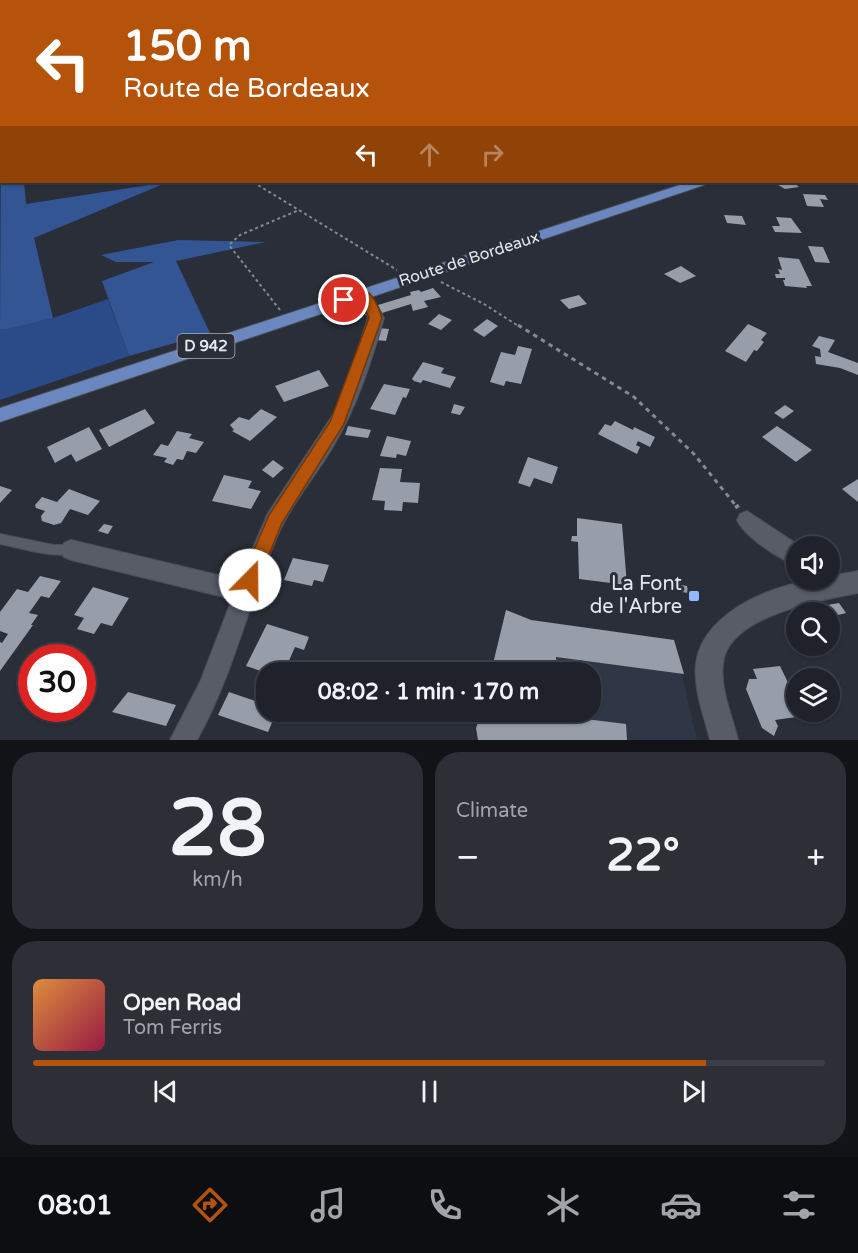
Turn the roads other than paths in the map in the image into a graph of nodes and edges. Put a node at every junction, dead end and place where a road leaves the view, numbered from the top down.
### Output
1 (697, 183) edge
2 (363, 294) junction
3 (0, 415) edge
4 (747, 520) road end
5 (0, 539) edge
6 (786, 549) edge
7 (71, 550) joint
8 (847, 584) edge
9 (245, 592) junction
10 (183, 740) edge
11 (724, 740) edge

1 - 2 main road, Route de Bordeaux / D 942
2 - 3 main road, Route de Bordeaux / D 942
2 - 9 street
4 - 6 street
5 - 7 lane
7 - 9 street
8 - 11 main road
9 - 10 street

